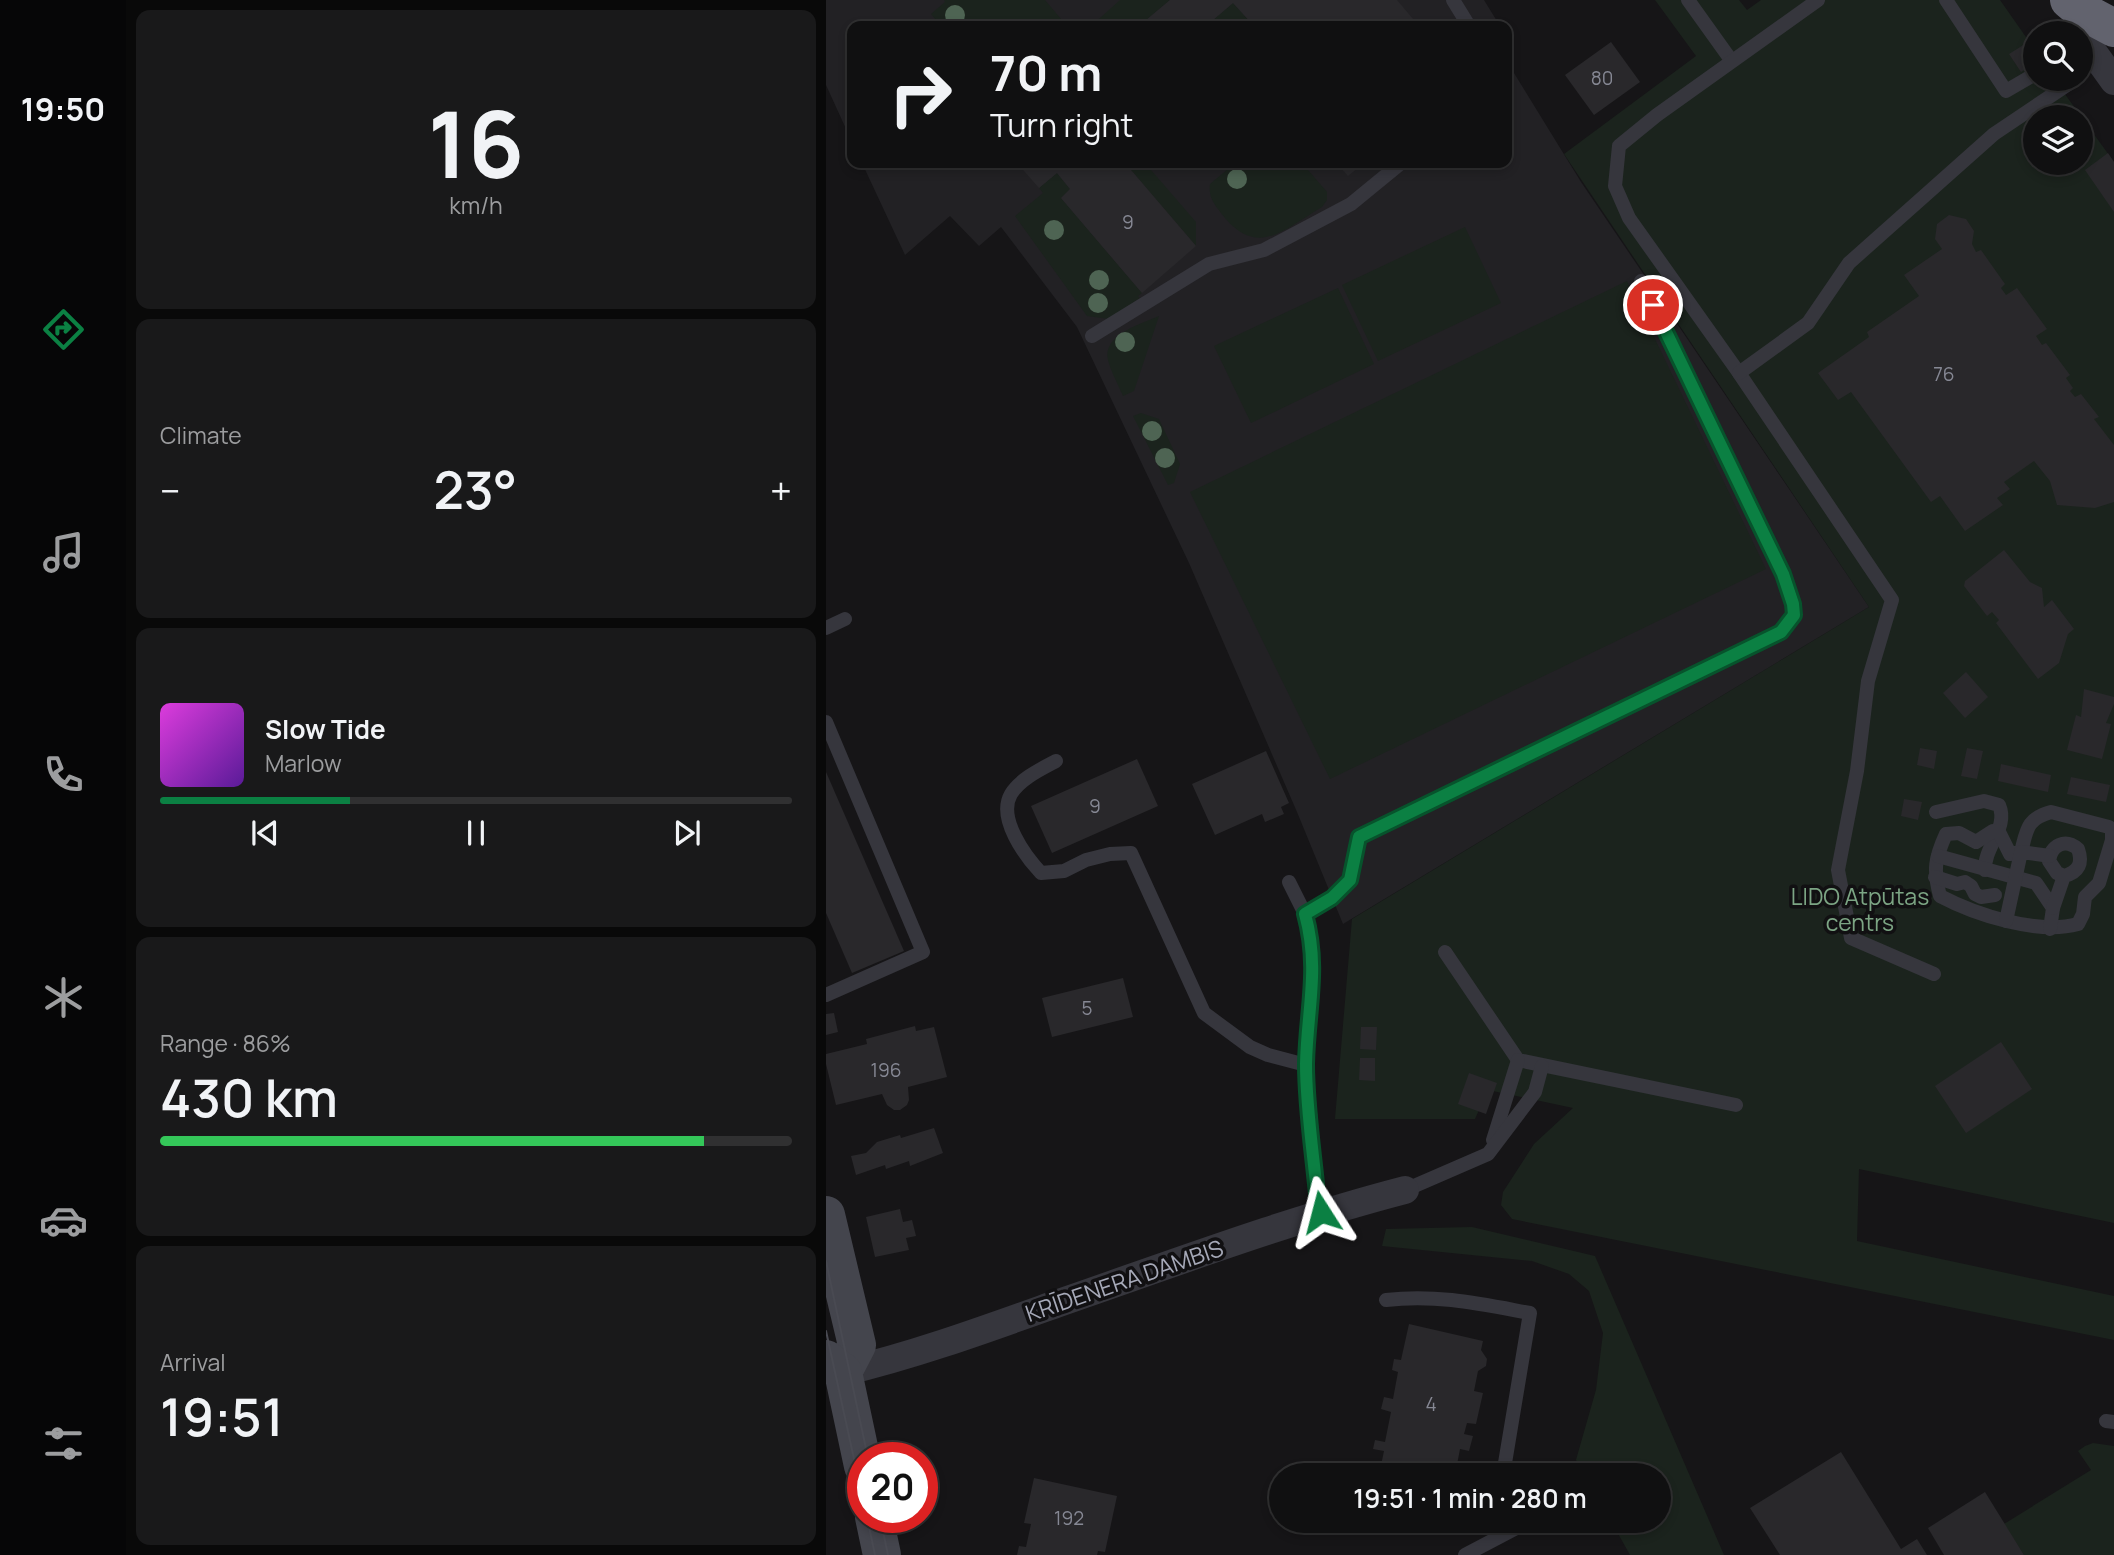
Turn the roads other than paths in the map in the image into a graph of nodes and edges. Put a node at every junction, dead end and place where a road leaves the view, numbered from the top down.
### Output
1 (1453, 0) edge
2 (1688, 0) edge
3 (1818, 0) edge
4 (1946, 0) edge
5 (2056, 0) edge
6 (2069, 0) edge
7 (1466, 21) edge
8 (2071, 21) edge
9 (2085, 21) edge
10 (1731, 61) junction
11 (2023, 81) edge
12 (2058, 91) edge
13 (1395, 168) edge
14 (1642, 281) dead end
15 (1092, 336) dead end
16 (1739, 373) junction
17 (845, 619) dead end
18 (826, 628) edge
19 (826, 722) edge
20 (1056, 761) dead end
21 (1937, 812) dead end
22 (2076, 818) junction
23 (1999, 832) junction
24 (2071, 844) junction
25 (2016, 853) junction
26 (1938, 856) junction
27 (2080, 863) junction
28 (2055, 867) junction
29 (1985, 870) junction
30 (2102, 873) junction
31 (2009, 876) junction
32 (1935, 877) junction
33 (1289, 882) dead end
34 (2036, 883) junction
35 (1995, 895) junction
36 (2053, 908) junction
37 (1305, 914) junction
38 (1990, 916) junction
39 (2006, 921) junction
40 (2050, 929) junction
41 (1445, 952) dead end
42 (1934, 974) dead end
43 (826, 995) edge
44 (1518, 1060) junction
45 (1306, 1065) junction
46 (1542, 1066) junction
47 (1736, 1105) dead end
48 (1488, 1154) junction
49 (1405, 1190) joint
50 (1321, 1212) junction
51 (826, 1215) edge
52 (1386, 1300) dead end
53 (834, 1365) edge
54 (856, 1442) edge
55 (1505, 1463) edge
56 (877, 1533) edge
57 (1507, 1533) edge
58 (882, 1555) edge
59 (1465, 1555) edge

1 - 7 lane
2 - 10 lane
3 - 10 lane
4 - 11 lane
5 - 8 street
6 - 9 highway
10 - 16 lane
12 - 16 lane
13 - 15 lane
14 - 37 lane
16 - 42 lane
17 - 18 lane
19 - 43 lane
20 - 45 lane
21 - 23 lane
22 - 24 lane
22 - 25 lane
22 - 30 lane
23 - 25 lane
23 - 26 lane
23 - 29 lane
24 - 27 lane
24 - 28 lane
25 - 28 lane
25 - 31 lane
26 - 29 lane
26 - 32 lane
27 - 28 lane
27 - 30 lane
28 - 34 lane
28 - 36 lane
29 - 31 lane
30 - 40 lane
31 - 34 lane
31 - 35 lane
31 - 39 lane
32 - 35 lane
32 - 38 lane
33 - 37 lane
34 - 36 lane
35 - 38 lane
36 - 40 lane
37 - 45 lane
38 - 39 lane
39 - 40 lane
41 - 44 lane
44 - 46 lane
44 - 48 lane
45 - 50 lane
46 - 47 lane
46 - 48 lane
48 - 49 lane
49 - 50 street, KRĪDENERA DAMBIS
50 - 53 street, KRĪDENERA DAMBIS
51 - 53 street
52 - 55 lane
53 - 54 street
56 - 58 street
57 - 59 lane

